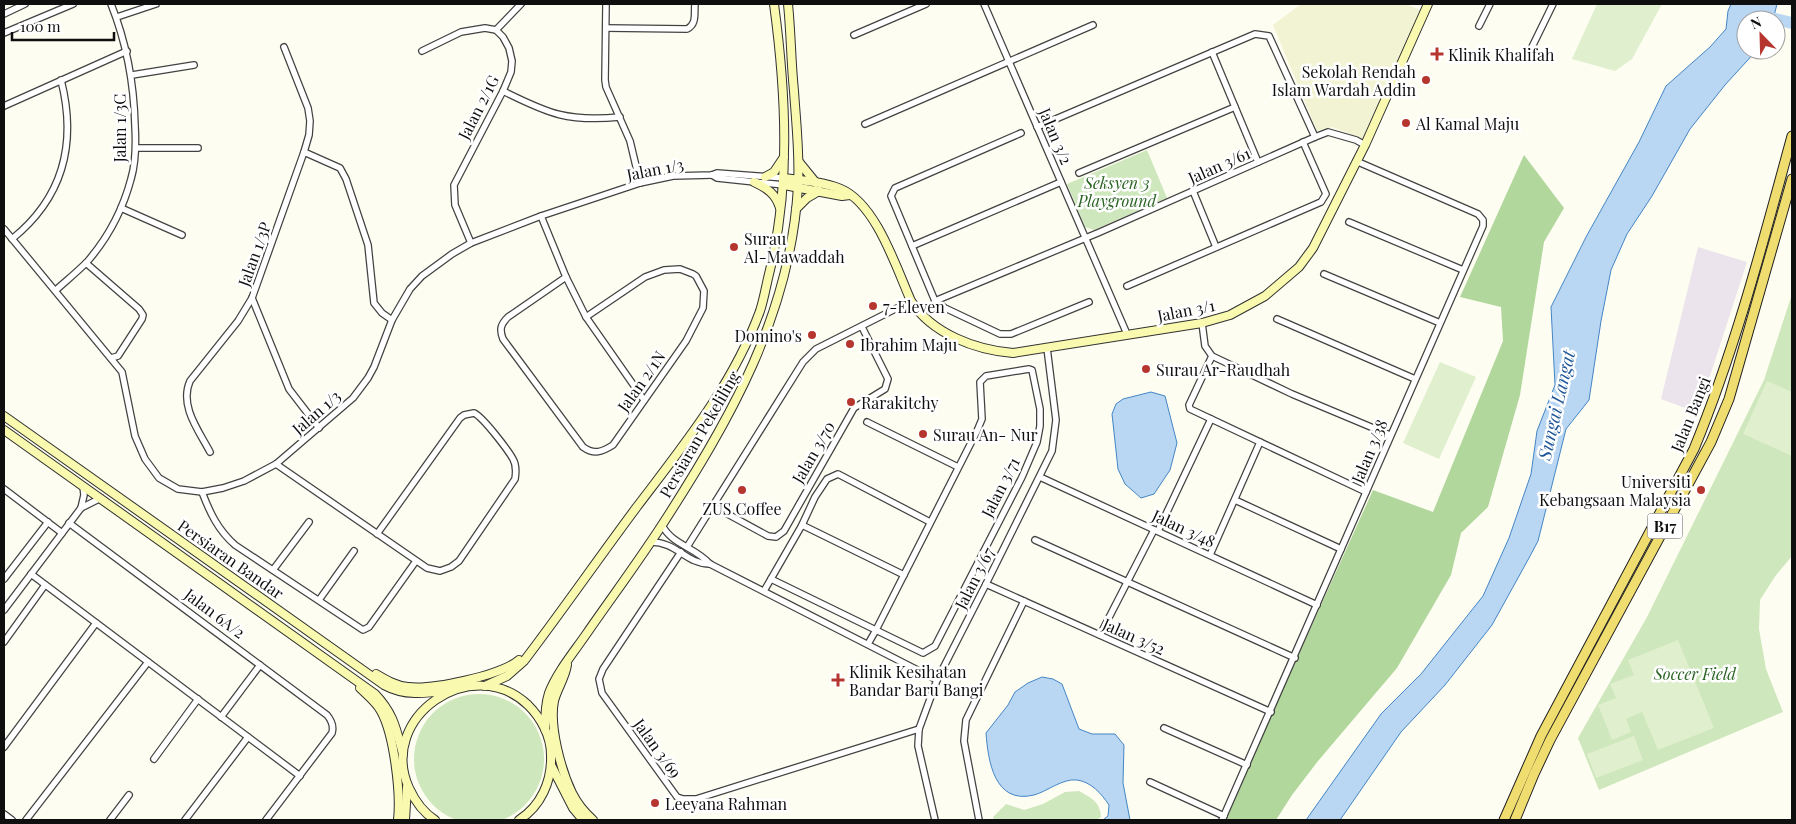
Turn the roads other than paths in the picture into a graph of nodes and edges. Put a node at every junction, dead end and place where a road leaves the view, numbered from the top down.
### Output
1 (25, 4) edge
2 (73, 4) edge
3 (111, 4) edge
4 (156, 4) edge
5 (521, 4) edge
6 (606, 4) edge
7 (694, 4) edge
8 (774, 4) edge
9 (788, 4) edge
10 (926, 4) edge
11 (984, 4) edge
12 (1428, 4) edge
13 (1490, 4) edge
14 (1553, 4) edge
15 (4, 14) edge
16 (117, 17) junction
17 (1093, 25) dead end
18 (1479, 26) dead end
19 (606, 28) junction
20 (496, 30) junction
21 (4, 33) edge
22 (854, 35) dead end
23 (284, 47) dead end
24 (1532, 47) dead end
25 (127, 51) junction
26 (422, 51) dead end
27 (1212, 52) junction
28 (1008, 61) junction
29 (194, 65) dead end
30 (132, 75) junction
31 (60, 80) junction
32 (503, 91) junction
33 (4, 106) edge
34 (1235, 107) junction
35 (620, 117) junction
36 (865, 124) dead end
37 (1037, 127) junction
38 (1021, 133) dead end
39 (1792, 136) edge
40 (1315, 137) junction
41 (1303, 142) junction
42 (1365, 145) junction
43 (136, 148) junction
44 (198, 148) dead end
45 (304, 152) junction
46 (785, 157) junction
47 (798, 160) junction
48 (1356, 161) junction
49 (1258, 162) junction
50 (1079, 173) dead end
51 (712, 175) junction
52 (765, 177) junction
53 (1780, 180) junction
54 (784, 181) junction
55 (754, 182) junction
56 (1060, 182) junction
57 (1792, 182) edge
58 (798, 183) junction
59 (640, 184) junction
60 (818, 187) junction
61 (1193, 191) junction
62 (1792, 206) edge
63 (121, 208) junction
64 (796, 209) junction
65 (781, 210) junction
66 (541, 216) junction
67 (1782, 218) junction
68 (1349, 222) dead end
69 (4, 229) edge
70 (182, 235) dead end
71 (12, 238) junction
72 (1085, 239) junction
73 (470, 243) junction
74 (912, 246) junction
75 (1216, 247) junction
76 (86, 263) junction
77 (1463, 270) junction
78 (1324, 274) dead end
79 (566, 278) junction
80 (1127, 286) dead end
81 (56, 290) junction
82 (252, 298) junction
83 (911, 300) junction
84 (935, 301) junction
85 (1089, 302) dead end
86 (586, 317) junction
87 (1277, 318) dead end
88 (392, 320) junction
89 (1202, 323) junction
90 (1440, 323) junction
91 (862, 327) junction
92 (1126, 334) junction
93 (1047, 348) junction
94 (1212, 356) junction
95 (111, 358) junction
96 (1416, 379) junction
97 (644, 400) junction
98 (4, 416) edge
99 (1211, 420) junction
100 (867, 422) dead end
101 (319, 428) junction
102 (4, 430) edge
103 (1390, 436) junction
104 (1260, 442) junction
105 (210, 452) dead end
106 (276, 464) junction
107 (958, 467) junction
108 (1040, 478) junction
109 (83, 485) junction
110 (4, 490) edge
111 (202, 492) junction
112 (1366, 492) junction
113 (101, 498) junction
114 (1234, 500) junction
115 (713, 506) junction
116 (81, 508) junction
117 (48, 522) junction
118 (309, 522) dead end
119 (930, 522) junction
120 (69, 523) junction
121 (662, 525) junction
122 (802, 525) junction
123 (1156, 531) junction
124 (62, 533) junction
125 (378, 534) junction
126 (1035, 540) dead end
127 (651, 542) junction
128 (687, 547) junction
129 (1341, 549) junction
130 (354, 551) dead end
131 (682, 552) junction
132 (1210, 555) junction
133 (416, 561) junction
134 (710, 564) junction
135 (273, 570) junction
136 (30, 574) junction
137 (904, 575) junction
138 (4, 579) edge
139 (771, 579) junction
140 (1127, 582) junction
141 (986, 584) junction
142 (46, 585) junction
143 (764, 591) junction
144 (319, 600) junction
145 (1024, 601) junction
146 (1317, 604) junction
147 (4, 610) edge
148 (96, 623) junction
149 (876, 630) junction
150 (1100, 635) junction
151 (4, 642) edge
152 (868, 644) junction
153 (536, 645) junction
154 (1294, 658) junction
155 (568, 660) junction
156 (148, 662) junction
157 (352, 662) junction
158 (260, 664) junction
159 (347, 675) junction
160 (937, 680) junction
161 (485, 686) junction
162 (452, 690) junction
163 (198, 699) junction
164 (1271, 712) junction
165 (221, 717) junction
166 (1164, 728) dead end
167 (545, 729) junction
168 (919, 729) junction
169 (248, 737) junction
170 (4, 747) edge
171 (403, 754) junction
172 (154, 759) dead end
173 (551, 765) junction
174 (1247, 765) junction
175 (300, 776) junction
176 (1150, 782) dead end
177 (407, 784) junction
178 (129, 795) dead end
179 (4, 814) edge
180 (1223, 818) edge
181 (12, 820) edge
182 (26, 820) edge
183 (110, 820) edge
184 (185, 820) edge
185 (266, 820) edge
186 (398, 820) edge
187 (405, 820) edge
188 (435, 820) edge
189 (519, 820) edge
190 (584, 820) edge
191 (593, 820) edge
192 (935, 820) edge
193 (979, 820) edge
194 (1504, 820) edge
195 (1514, 820) edge

1 - 15 street
2 - 21 street
3 - 16 street, Jalan 1/3C
4 - 16 street
5 - 20 street
6 - 19 street
7 - 19 street
8 - 46 main road, Persiaran Pekeliling
9 - 47 main road, Persiaran Pekeliling
10 - 22 street
11 - 28 street, Jalan 3/2
12 - 42 main road, Jalan 3/1
13 - 18 street
14 - 24 street
16 - 25 street, Jalan 1/3C
17 - 28 street
19 - 35 street
20 - 26 street
20 - 32 street, Jalan 2/1G
23 - 45 street, Jalan 1/3P
25 - 30 street, Jalan 1/3C
25 - 31 street
27 - 34 street
27 - 37 street
27 - 40 street
28 - 36 street
28 - 37 street, Jalan 3/2
29 - 30 street
30 - 43 street, Jalan 1/3C
31 - 33 street
31 - 71 street
32 - 35 street
32 - 73 street, Jalan 2/1G
34 - 49 street
34 - 50 street
35 - 59 street
37 - 56 street, Jalan 3/2
38 - 74 street
39 - 53 main road, Jalan Bangi / B17
40 - 41 street, Jalan 3/61
40 - 42 street, Jalan 3/61
41 - 49 street, Jalan 3/61
41 - 75 street
42 - 48 main road, Jalan 3/1
43 - 44 street
43 - 63 street, Jalan 1/3C
45 - 82 street, Jalan 1/3P
45 - 88 street
46 - 52 main road
46 - 54 main road, Persiaran Pekeliling
47 - 58 main road, Persiaran Pekeliling
47 - 60 main road
48 - 77 street, Jalan 3/38
48 - 89 main road, Jalan 3/1
49 - 61 street, Jalan 3/61
51 - 52 street, Jalan 1/3
51 - 55 street, Jalan 1/3
51 - 59 street, Jalan 1/3
52 - 54 street, Jalan 1/3
53 - 57 street
53 - 194 main road, Jalan Bangi / B17
54 - 55 street, Jalan 1/3
54 - 58 main road, Jalan 3/1
54 - 65 main road, Persiaran Pekeliling
55 - 65 main road
56 - 72 street, Jalan 3/2
56 - 74 street
57 - 67 main road, Jalan Bangi / B17
58 - 60 main road, Jalan 3/1
58 - 64 main road, Persiaran Pekeliling
59 - 66 street, Jalan 1/3
60 - 64 main road
60 - 83 main road, Jalan 3/1
61 - 72 street, Jalan 3/61
61 - 75 street
62 - 67 main road
63 - 70 street
63 - 76 street, Jalan 1/3C
64 - 121 main road, Persiaran Pekeliling
65 - 153 main road, Persiaran Pekeliling
66 - 73 street, Jalan 1/3
66 - 79 street
67 - 195 main road, Jalan Bangi / B17
68 - 77 street
69 - 71 street, Jalan 1/3
71 - 81 street, Jalan 1/3
72 - 84 street, Jalan 3/61
72 - 92 street, Jalan 3/2
73 - 88 street, Jalan 1/3
74 - 84 street
75 - 80 street
76 - 81 street, Jalan 1/3C
76 - 95 street
77 - 90 street, Jalan 3/38
78 - 90 street
79 - 86 street
79 - 97 street, Jalan 2/1N
81 - 95 street, Jalan 1/3
82 - 101 street
82 - 105 street, Jalan 1/3P
83 - 91 street
83 - 93 main road, Jalan 3/1
84 - 85 street
86 - 97 street
86 - 97 street, Jalan 2/1N
87 - 96 street
88 - 101 street, Jalan 1/3
89 - 92 main road, Jalan 3/1
89 - 94 street
90 - 96 street, Jalan 3/38
91 - 115 street
91 - 115 street, Jalan 3/70
92 - 93 main road, Jalan 3/1
93 - 108 street, Jalan 3/67
94 - 99 street
94 - 103 street
95 - 111 street, Jalan 1/3
96 - 103 street, Jalan 3/38
98 - 157 main road, Persiaran Bandar
99 - 104 street
99 - 123 street
100 - 107 street
101 - 106 street, Jalan 1/3
102 - 109 main road, Persiaran Bandar
103 - 112 street, Jalan 3/38
104 - 112 street
104 - 114 street
106 - 111 street, Jalan 1/3
106 - 125 street
107 - 119 street
107 - 149 street, Jalan 3/71
108 - 123 street, Jalan 3/48
108 - 141 street, Jalan 3/67
109 - 113 main road, Persiaran Bandar
109 - 116 street
110 - 117 street
111 - 135 street
112 - 129 street, Jalan 3/38
113 - 116 street
113 - 159 main road, Persiaran Bandar
114 - 129 street
114 - 132 street
115 - 128 street
116 - 120 street
117 - 124 street
117 - 138 street
118 - 135 street
119 - 122 street
119 - 137 street
120 - 124 street
120 - 158 street, Jalan 6A/2
121 - 127 main road, Persiaran Pekeliling
121 - 128 street
122 - 137 street
122 - 139 street
123 - 132 street, Jalan 3/48
123 - 140 street
124 - 136 street
125 - 133 street
125 - 133 street
126 - 140 street
127 - 131 street
127 - 155 main road, Persiaran Pekeliling
128 - 134 street
129 - 146 street, Jalan 3/38
130 - 144 street
131 - 134 street
131 - 168 street, Jalan 3/69
132 - 146 street, Jalan 3/48
133 - 144 street
134 - 143 street
135 - 144 street
136 - 142 street
136 - 147 street
137 - 149 street
139 - 143 street
139 - 149 street
140 - 150 street
140 - 154 street
141 - 145 street, Jalan 3/52
141 - 160 street, Jalan 3/67
142 - 148 street
142 - 151 street
143 - 152 street
145 - 150 street, Jalan 3/52
145 - 193 street
146 - 154 street, Jalan 3/38
148 - 156 street
148 - 170 street
149 - 152 street
150 - 164 street, Jalan 3/52
152 - 160 street
153 - 157 main road
153 - 161 main road, Persiaran Pekeliling
154 - 164 street, Jalan 3/38
155 - 167 main road, Persiaran Pekeliling
155 - 191 main road
156 - 163 street
156 - 182 street
157 - 162 main road, Persiaran Bandar
158 - 165 street
158 - 175 street, Jalan 6A/2
159 - 171 main road, Persiaran Bandar
159 - 186 main road
160 - 168 street, Jalan 3/67
161 - 162 main road, Persiaran Bandar
161 - 167 main road
162 - 171 main road
163 - 165 street
163 - 172 street
164 - 174 street, Jalan 3/38
165 - 169 street
166 - 174 street
167 - 173 main road
168 - 192 street, Jalan 3/67
169 - 175 street
169 - 184 street
171 - 177 main road
173 - 189 main road
173 - 190 main road
174 - 180 street, Jalan 3/38
175 - 185 street
176 - 180 street
177 - 187 main road
177 - 188 main road
178 - 183 street
179 - 181 street

